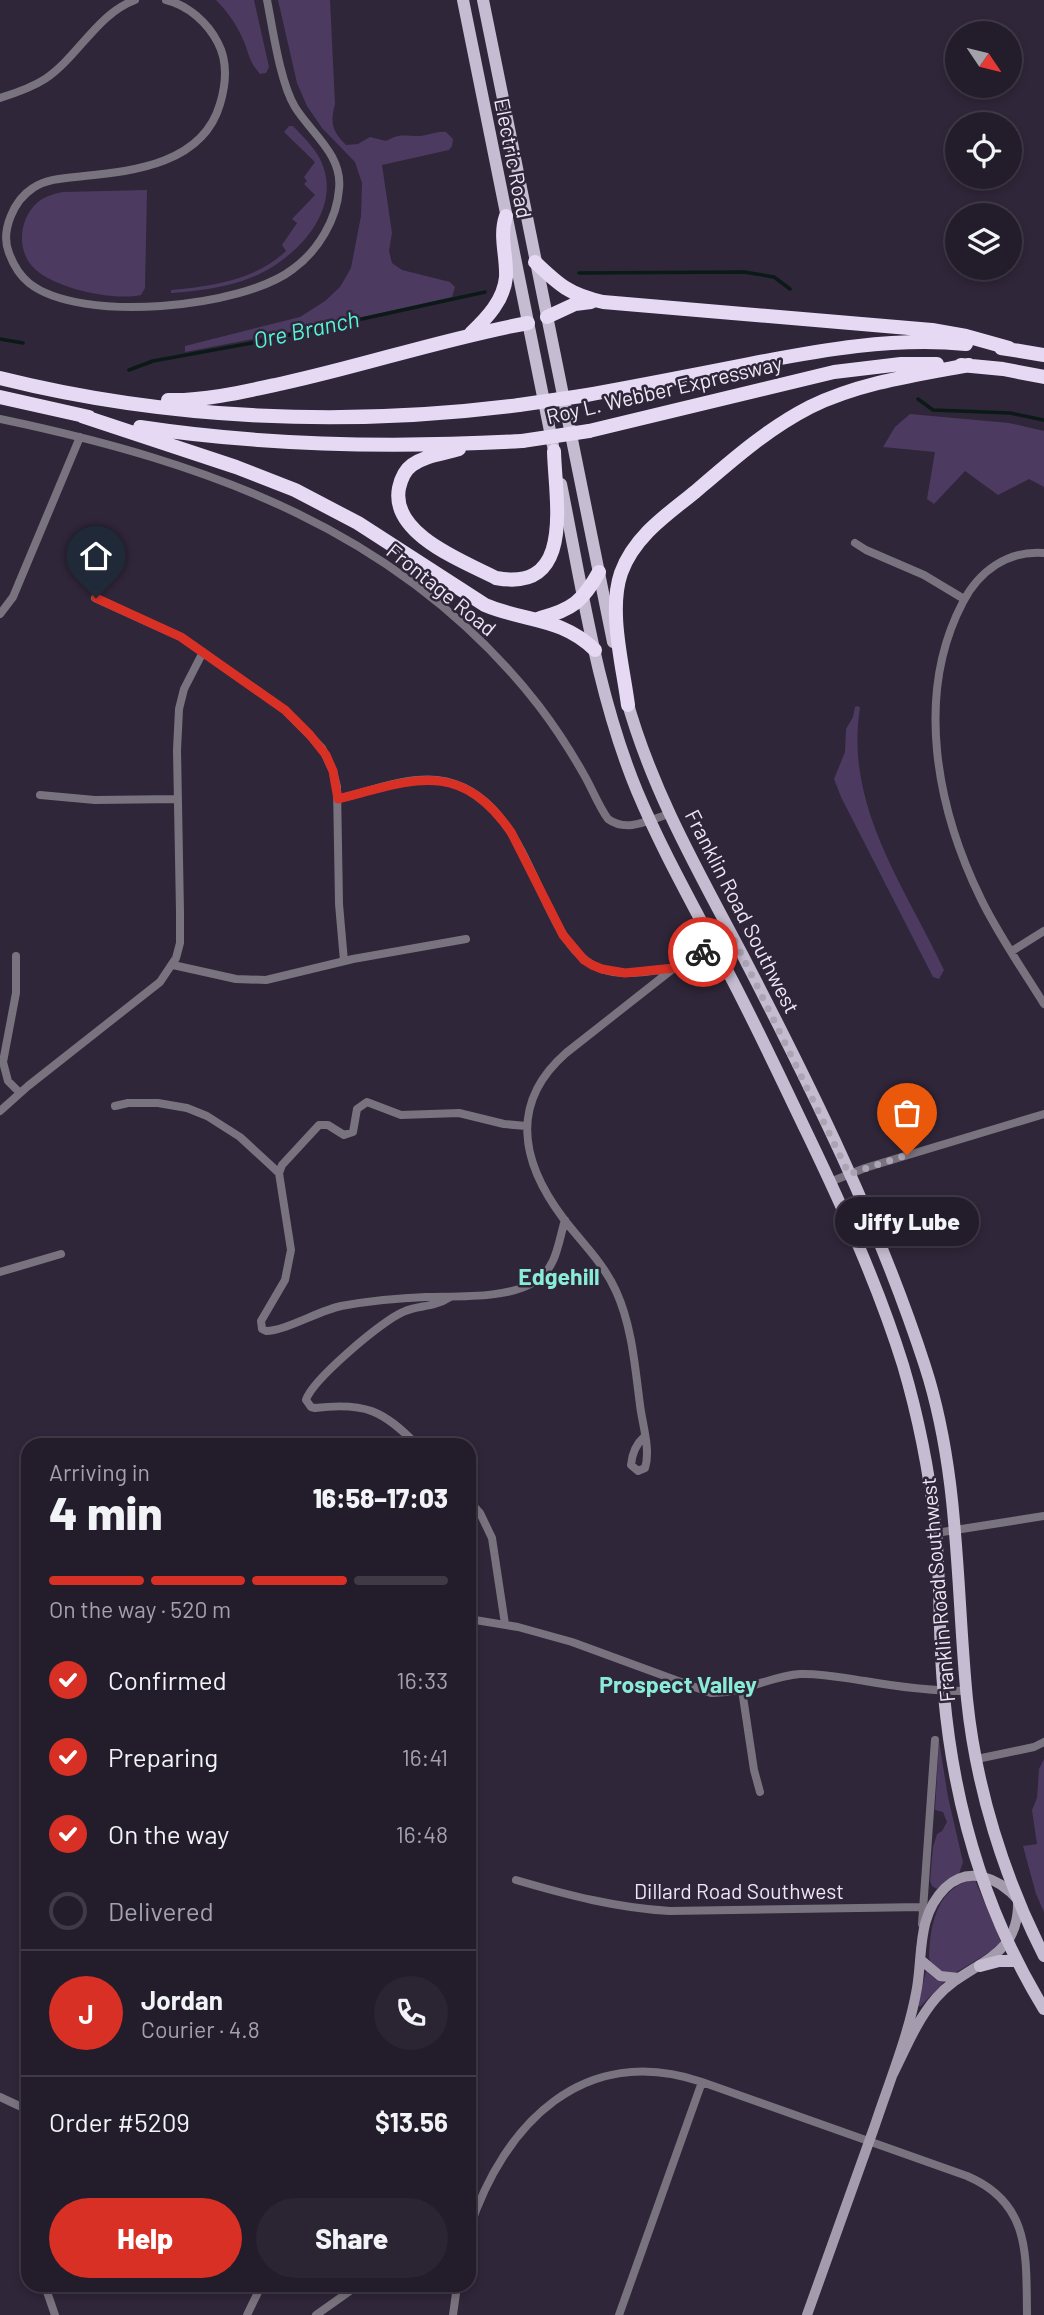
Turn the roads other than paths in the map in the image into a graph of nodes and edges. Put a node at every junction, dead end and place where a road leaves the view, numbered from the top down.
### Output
1 (135, 0) edge
2 (166, 0) edge
3 (267, 0) edge
4 (463, 0) edge
5 (483, 0) edge
6 (0, 98) edge
7 (506, 216) junction
8 (535, 262) junction
9 (603, 302) junction
10 (547, 317) junction
11 (528, 323) junction
12 (471, 333) junction
13 (1009, 348) junction
14 (1044, 355) edge
15 (969, 365) junction
16 (1044, 377) edge
17 (0, 378) edge
18 (0, 397) edge
19 (104, 399) junction
20 (82, 416) junction
21 (0, 419) edge
22 (80, 437) junction
23 (473, 443) junction
24 (554, 451) junction
25 (855, 543) dead end
26 (1044, 553) edge
27 (598, 572) junction
28 (584, 597) junction
29 (96, 598) dead end
30 (964, 599) junction
31 (0, 614) edge
32 (539, 619) junction
33 (595, 650) junction
34 (203, 652) junction
35 (628, 705) junction
36 (40, 794) dead end
37 (178, 799) junction
38 (338, 799) junction
39 (669, 814) junction
40 (650, 820) junction
41 (1044, 931) edge
42 (733, 937) junction
43 (466, 939) dead end
44 (715, 946) junction
45 (1012, 951) junction
46 (16, 956) dead end
47 (344, 961) junction
48 (173, 965) junction
49 (674, 968) junction
50 (1044, 1004) edge
51 (20, 1093) junction
52 (115, 1106) dead end
53 (0, 1111) edge
54 (1044, 1114) edge
55 (527, 1126) junction
56 (279, 1173) junction
57 (849, 1174) junction
58 (830, 1182) junction
59 (565, 1220) junction
60 (61, 1254) dead end
61 (0, 1272) edge
62 (450, 1297) junction
63 (644, 1437) dead end
64 (409, 1438) edge
65 (476, 1509) edge
66 (1044, 1516) edge
67 (956, 1530) junction
68 (936, 1533) junction
69 (476, 1620) edge
70 (505, 1624) junction
71 (742, 1690) junction
72 (943, 1691) junction
73 (967, 1691) junction
74 (935, 1740) dead end
75 (1044, 1742) edge
76 (977, 1759) junction
77 (760, 1792) dead end
78 (981, 1875) junction
79 (516, 1880) dead end
80 (1018, 1900) junction
81 (923, 1907) junction
82 (922, 1931) junction
83 (1008, 1943) junction
84 (1044, 1956) edge
85 (921, 1960) junction
86 (1017, 1961) junction
87 (980, 1966) junction
88 (958, 1979) junction
89 (1044, 2009) edge
90 (893, 2074) junction
91 (702, 2082) junction
92 (0, 2097) edge
93 (21, 2107) edge
94 (869, 2141) junction
95 (476, 2209) edge
96 (47, 2292) edge
97 (258, 2292) edge
98 (349, 2292) edge
99 (456, 2292) edge
100 (55, 2315) edge
101 (247, 2315) edge
102 (316, 2315) edge
103 (453, 2315) edge
104 (619, 2315) edge
105 (807, 2315) edge
106 (1027, 2315) edge

1 - 6 street
2 - 3 street
4 - 7 main road, Electric Road
5 - 8 main road, Electric Road
7 - 11 main road, Electric Road
7 - 12 highway
8 - 9 highway
8 - 10 main road, Electric Road
9 - 10 highway
9 - 13 highway
10 - 11 main road
10 - 27 main road, Franklin Road Southwest
11 - 12 highway
11 - 24 main road, Electric Road
12 - 19 highway
13 - 14 highway, Roy L. Webber Expressway
13 - 19 highway, Roy L. Webber Expressway, bridge
15 - 16 highway, Roy L. Webber Expressway
15 - 23 highway, Roy L. Webber Expressway, bridge
15 - 35 highway
17 - 19 highway
18 - 20 highway
20 - 23 highway, Roy L. Webber Expressway
20 - 32 highway
21 - 22 street, Frontage Road
22 - 31 street
22 - 40 street, Frontage Road
23 - 24 highway
24 - 28 main road, Franklin Road Southwest
25 - 30 street
26 - 30 street
27 - 28 highway
27 - 35 main road, Franklin Road Southwest
28 - 32 highway
28 - 33 main road, Franklin Road Southwest
29 - 34 street
30 - 45 street
32 - 33 highway
33 - 40 main road, Franklin Road Southwest
34 - 37 street
34 - 38 street
35 - 39 main road, Franklin Road Southwest
36 - 37 street
37 - 48 street
38 - 47 street
38 - 49 street
39 - 40 street, Frontage Road
39 - 42 main road, Franklin Road Southwest
40 - 44 main road, Franklin Road Southwest
41 - 45 street
42 - 44 street
42 - 57 main road, Franklin Road Southwest
43 - 47 street
44 - 49 street
44 - 58 main road, Franklin Road Southwest
45 - 50 street
46 - 51 street
47 - 48 street
48 - 51 street
49 - 55 street
51 - 53 street
52 - 56 street
54 - 57 street
55 - 56 street
55 - 59 street
56 - 62 street
57 - 58 street
57 - 67 main road, Franklin Road Southwest
58 - 68 main road, Franklin Road Southwest
59 - 62 street
59 - 63 street
60 - 61 street
62 - 64 street
65 - 70 street
66 - 67 street
67 - 68 street
67 - 73 main road, Franklin Road Southwest
68 - 72 main road, Franklin Road Southwest
69 - 70 street
70 - 71 street
71 - 72 street
71 - 77 street
72 - 73 street
72 - 78 main road, Franklin Road Southwest
73 - 76 main road, Franklin Road Southwest
74 - 81 street
75 - 76 street
76 - 80 main road, Franklin Road Southwest
78 - 80 street
78 - 82 street
78 - 83 main road, Franklin Road Southwest
79 - 81 street, Dillard Road Southwest
80 - 83 street
80 - 84 main road, Franklin Road Southwest
81 - 82 street
82 - 85 street
83 - 86 main road, Franklin Road Southwest
83 - 87 street
85 - 88 street
85 - 90 street
86 - 87 main road
86 - 89 main road, Franklin Road Southwest
87 - 88 street
88 - 90 street
90 - 94 street
91 - 94 street
91 - 95 street
91 - 104 street
92 - 93 street
94 - 105 street
94 - 106 street
96 - 100 street
97 - 101 street
98 - 102 street
99 - 103 street

